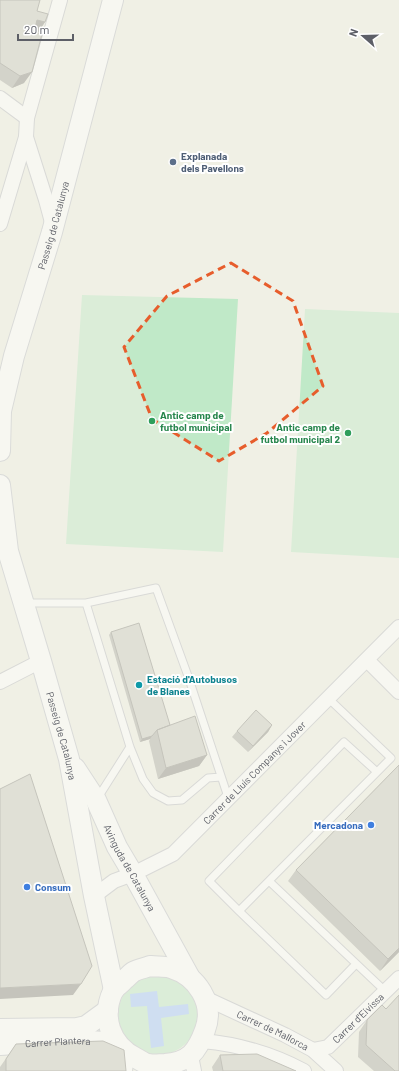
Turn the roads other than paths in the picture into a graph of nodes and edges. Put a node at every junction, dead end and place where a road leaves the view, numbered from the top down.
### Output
1 (60, 0) edge
2 (113, 0) edge
3 (0, 98) edge
4 (27, 118) junction
5 (26, 136) junction
6 (0, 224) edge
7 (53, 228) junction
8 (0, 451) edge
9 (0, 485) edge
10 (24, 603) junction
11 (86, 603) junction
12 (399, 627) edge
13 (367, 660) junction
14 (41, 661) junction
15 (0, 682) edge
16 (399, 692) edge
17 (328, 698) junction
18 (130, 747) junction
19 (69, 759) junction
20 (377, 772) junction
21 (221, 777) junction
22 (228, 797) junction
23 (96, 800) junction
24 (134, 874) junction
25 (269, 881) junction
26 (94, 896) junction
27 (239, 911) junction
28 (356, 964) junction
29 (189, 976) junction
30 (399, 978) edge
31 (114, 990) junction
32 (385, 991) junction
33 (204, 998) junction
34 (108, 1010) junction
35 (0, 1029) edge
36 (0, 1045) edge
37 (313, 1050) junction
38 (123, 1056) edge
39 (196, 1056) edge
40 (304, 1071) edge
41 (336, 1071) edge

1 - 4 street
2 - 7 street, Passeig de Catalunya
3 - 4 street
4 - 5 street
5 - 6 street
5 - 7 street
7 - 8 street, Passeig de Catalunya
9 - 10 street, Passeig de Catalunya
10 - 11 lane
10 - 14 street, Passeig de Catalunya
11 - 18 lane
11 - 21 lane
12 - 13 street, Carrer de Lluís Companys i Jover
13 - 16 street
13 - 17 street, Carrer de Lluís Companys i Jover
14 - 15 street
14 - 19 street, Passeig de Catalunya
17 - 20 lane
17 - 22 street, Carrer de Lluís Companys i Jover
18 - 21 lane
18 - 23 lane
19 - 23 street, Avinguda de Catalunya
19 - 26 street, Passeig de Catalunya
20 - 25 lane
20 - 27 lane
21 - 22 lane
22 - 24 street, Carrer de Lluís Companys i Jover
23 - 24 street, Avinguda de Catalunya
24 - 26 street, Carrer de Lluís Companys i Jover
24 - 29 street, Avinguda de Catalunya
25 - 27 lane
25 - 28 lane
26 - 31 street, Passeig de Catalunya
27 - 28 lane
28 - 32 lane
29 - 31 street
29 - 33 street
30 - 32 street, Carrer d'Eivissa
31 - 34 street
32 - 37 street, Carrer d'Eivissa
33 - 37 street, Carrer de Mallorca
33 - 39 street
34 - 35 street, Carrer Plantera
34 - 38 street
36 - 38 street, Carrer Plantera
37 - 41 street, Carrer de Mallorca
38 - 39 street
39 - 40 street

